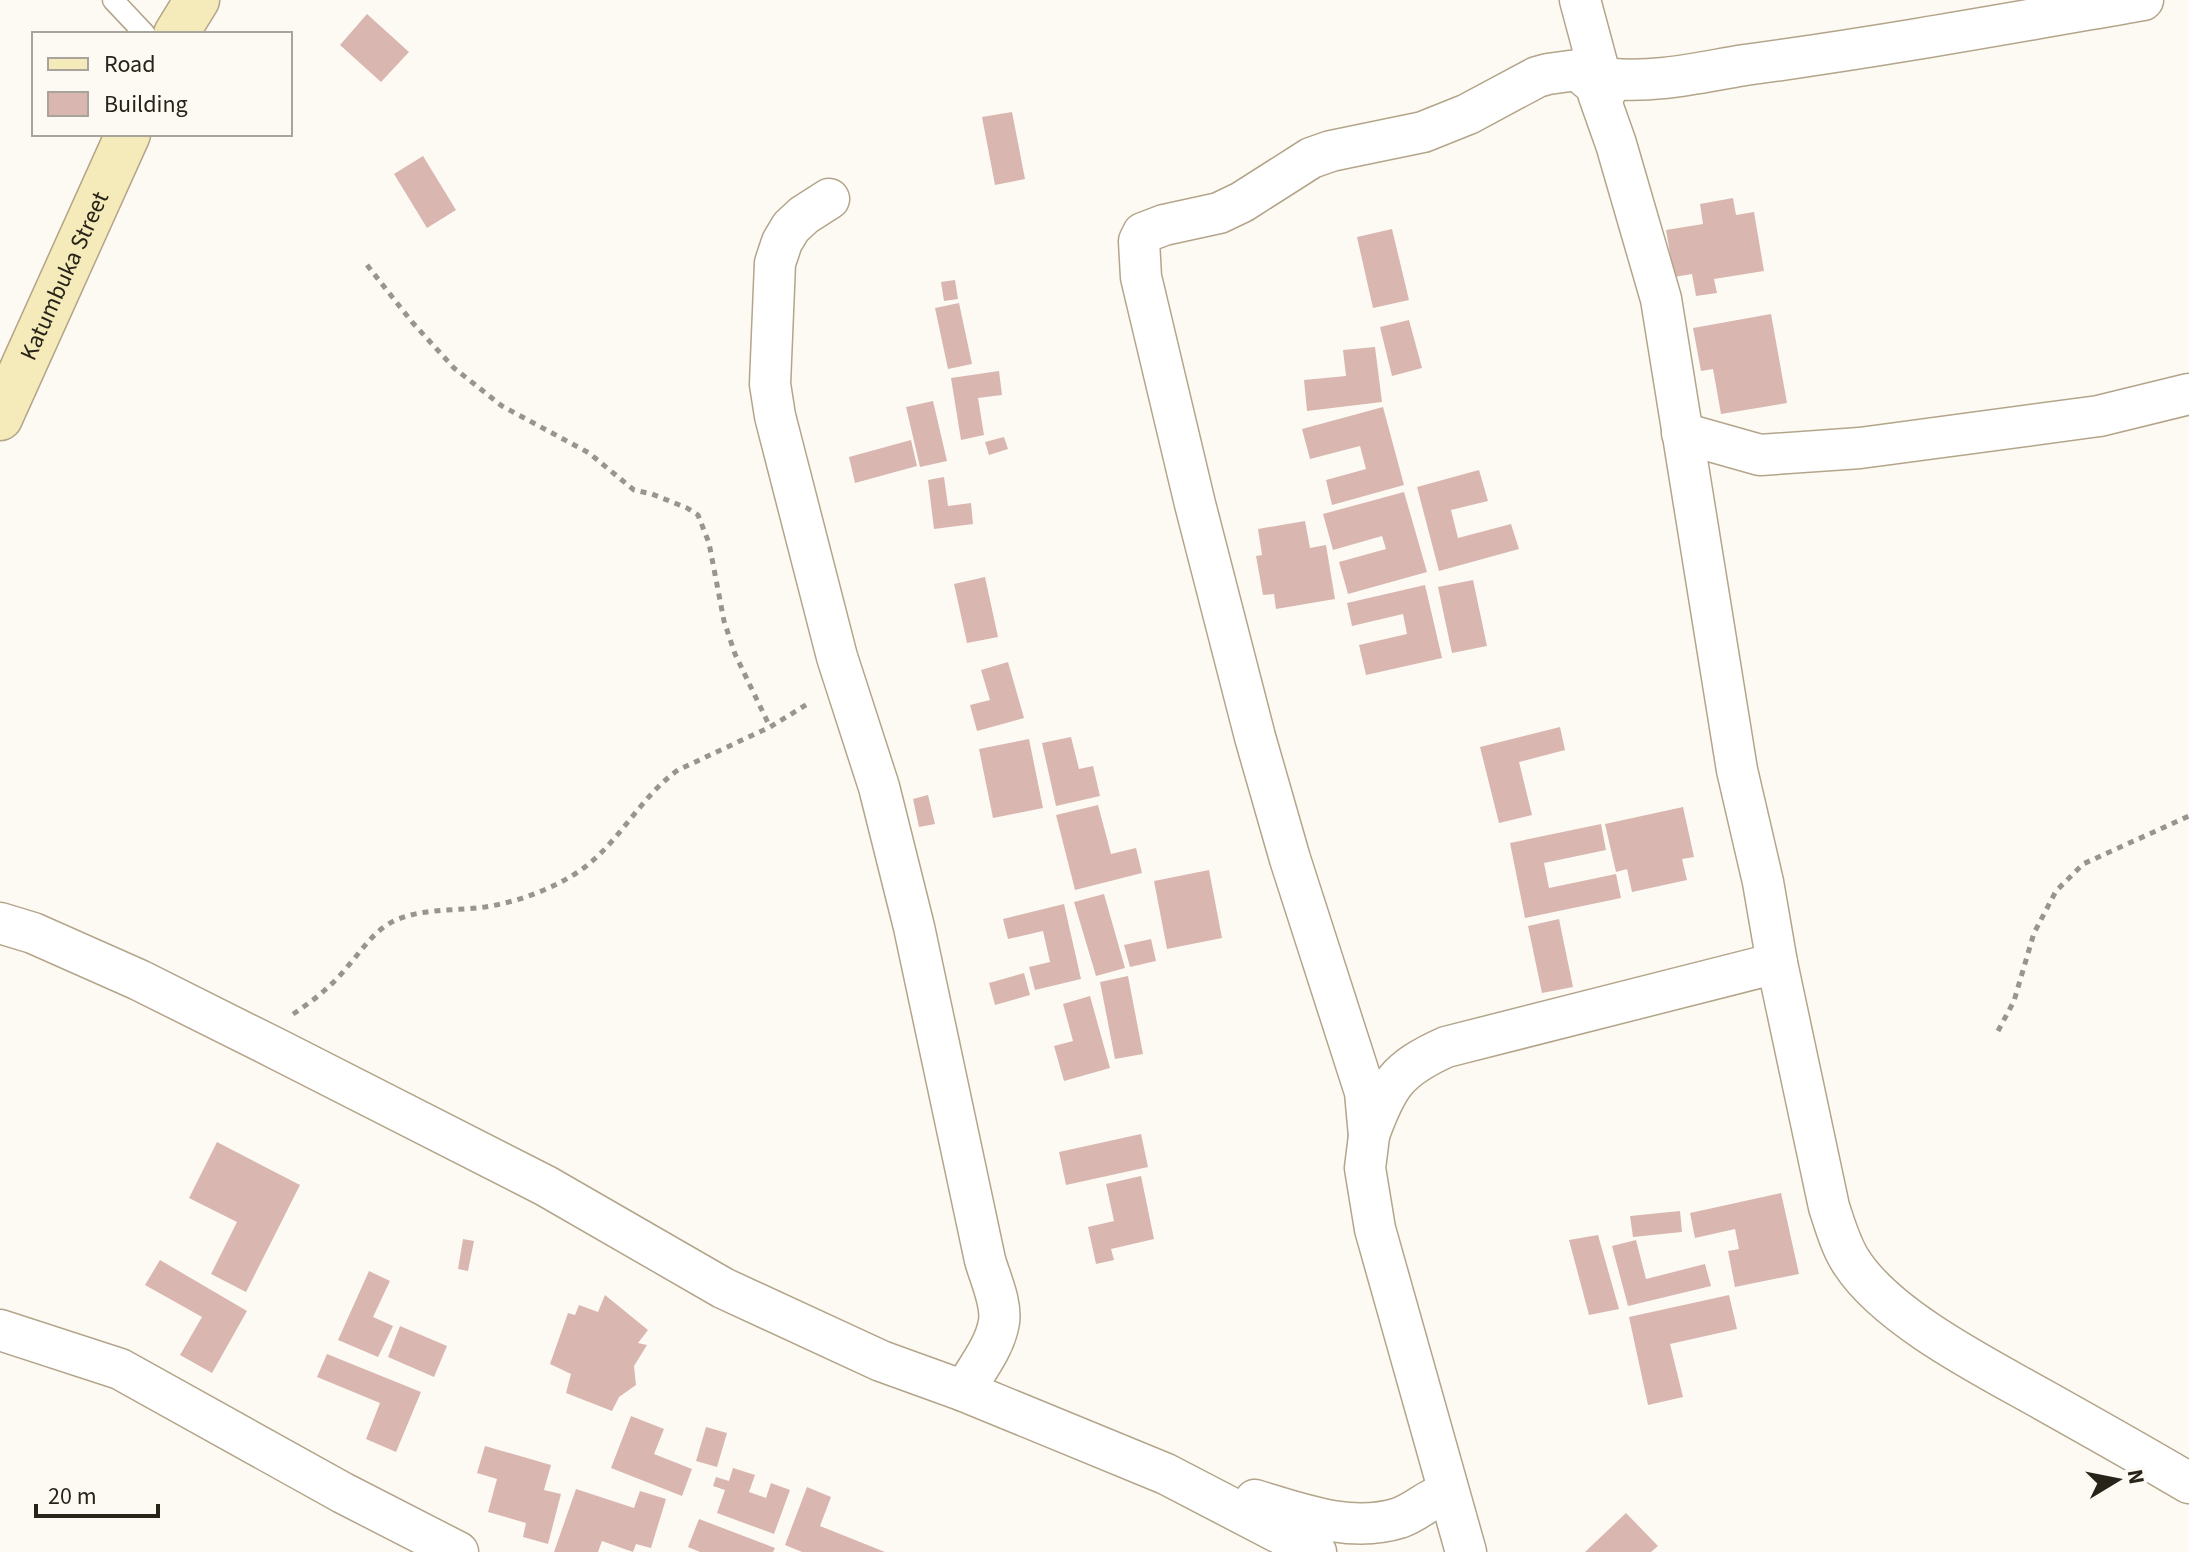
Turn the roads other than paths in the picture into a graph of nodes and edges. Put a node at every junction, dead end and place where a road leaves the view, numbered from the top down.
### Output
1 (113, 0) edge
2 (197, 0) edge
3 (1580, 0) edge
4 (2143, 0) edge
5 (143, 32) edge
6 (177, 32) edge
7 (1605, 93) junction
8 (127, 136) edge
9 (829, 199) dead end
10 (2189, 394) edge
11 (0, 418) edge
12 (1682, 433) junction
13 (0, 923) edge
14 (1777, 963) junction
15 (1369, 1136) junction
16 (0, 1330) edge
17 (964, 1391) junction
18 (1166, 1474) junction
19 (2189, 1483) edge
20 (1448, 1493) junction
21 (458, 1552) edge
22 (1316, 1552) edge
23 (1466, 1552) edge

1 - 5 lane
2 - 6 main road
3 - 7 street
4 - 7 street
7 - 12 street
7 - 15 street
8 - 11 main road, Katumbuka Street
9 - 17 street
10 - 12 street
12 - 14 street
13 - 17 street
14 - 15 street
14 - 19 street
15 - 20 street
16 - 21 street
17 - 18 street
18 - 20 street
18 - 22 street
20 - 23 street

